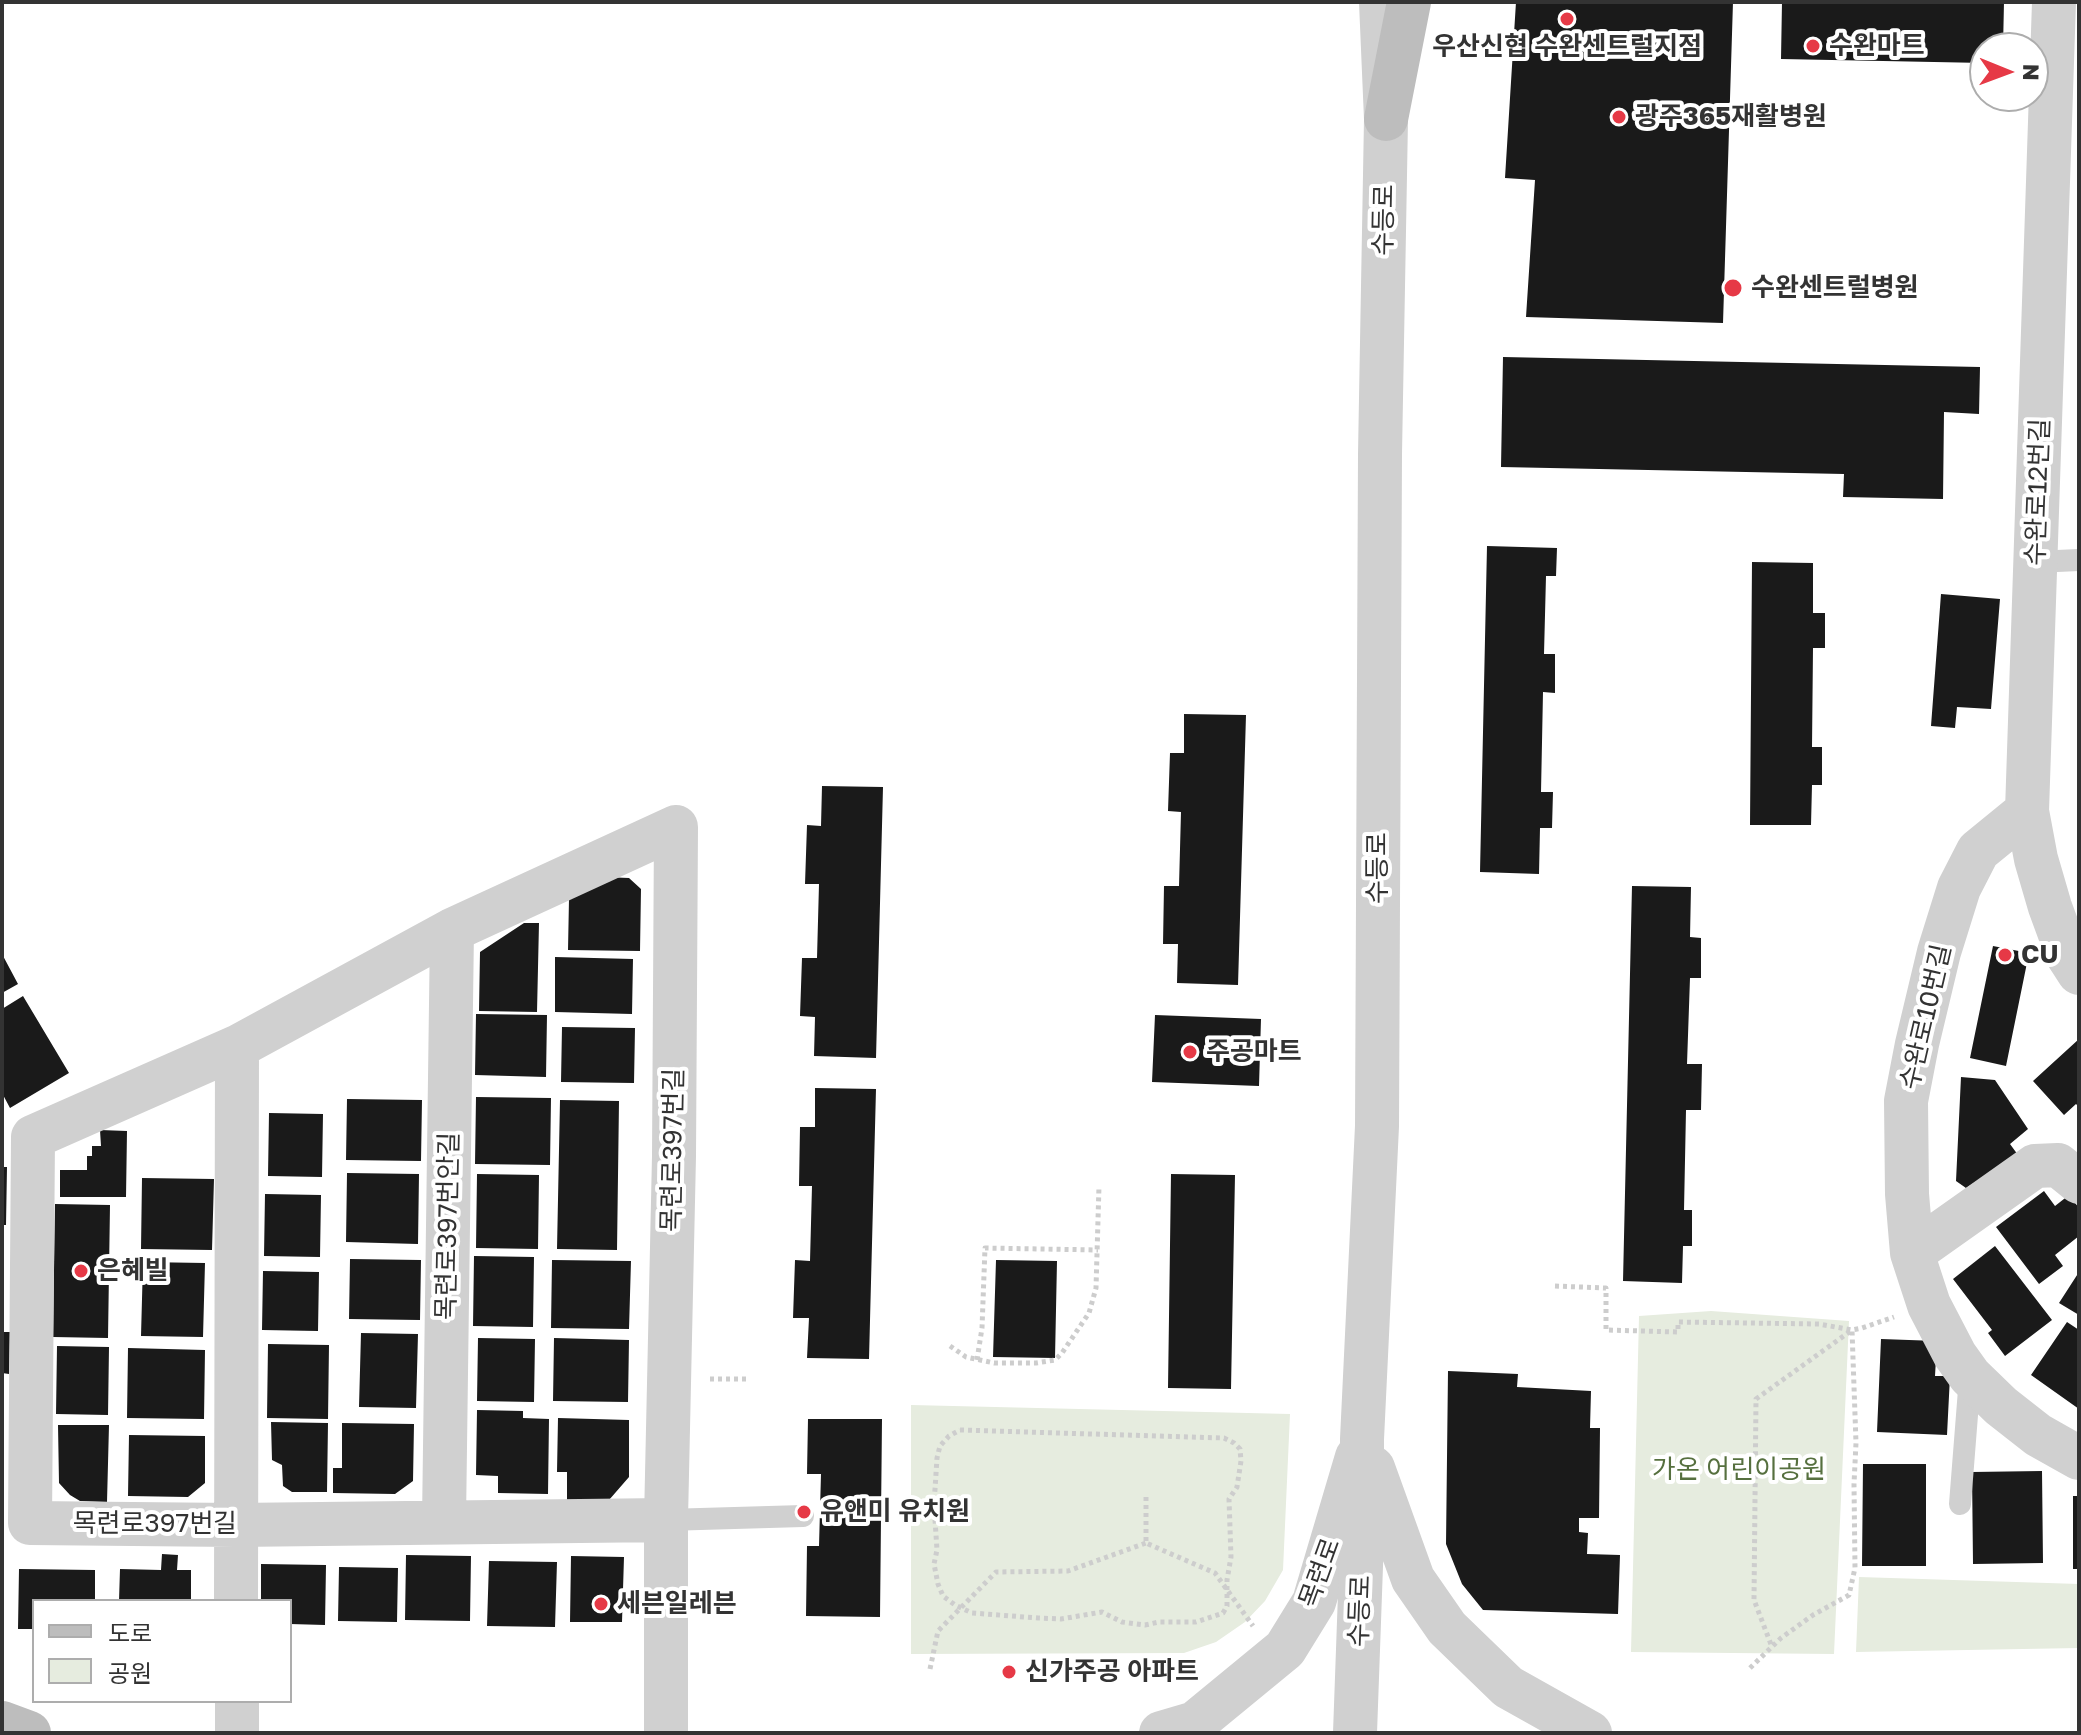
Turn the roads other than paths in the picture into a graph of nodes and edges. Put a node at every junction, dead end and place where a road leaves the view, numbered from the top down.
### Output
1 (1381, 2) edge
2 (1409, 2) edge
3 (2054, 2) edge
4 (1386, 119) junction
5 (2060, 440) edge
6 (2079, 560) edge
7 (2035, 562) junction
8 (2027, 811) junction
9 (452, 930) junction
10 (2079, 973) edge
11 (237, 1047) junction
12 (2079, 1182) edge
13 (1912, 1253) junction
14 (1970, 1376) junction
15 (1362, 1439) junction
16 (2079, 1458) edge
17 (1960, 1504) dead end
18 (803, 1516) dead end
19 (666, 1520) junction
20 (444, 1521) junction
21 (235, 1525) junction
22 (236, 1599) edge
23 (237, 1703) edge
24 (2, 1723) edge
25 (29, 1733) edge
26 (237, 1733) edge
27 (666, 1733) edge
28 (1161, 1733) edge
29 (1355, 1733) edge
30 (1590, 1733) edge

1 - 4 street, 수등로
2 - 4 main road
3 - 5 street, 수완로12번길
4 - 15 street, 수등로
5 - 7 street, 수완로12번길
6 - 7 lane
7 - 8 street, 수완로12번길
8 - 10 street, 수완로12번길
8 - 13 street, 수완로10번길
9 - 11 street
9 - 19 street, 목련로397번길
9 - 20 street, 목련로397번안길
11 - 21 street
11 - 21 street, 목련로397번길
12 - 13 street
13 - 14 street, 수완로10번길
14 - 16 street, 수완로10번길
14 - 17 lane
15 - 28 street, 목련로
15 - 29 street, 수등로
15 - 30 street
18 - 19 lane
19 - 20 street, 목련로397번길
19 - 27 street, 목련로397번길
20 - 21 street, 목련로397번길
21 - 22 street
23 - 26 street
24 - 25 main road

